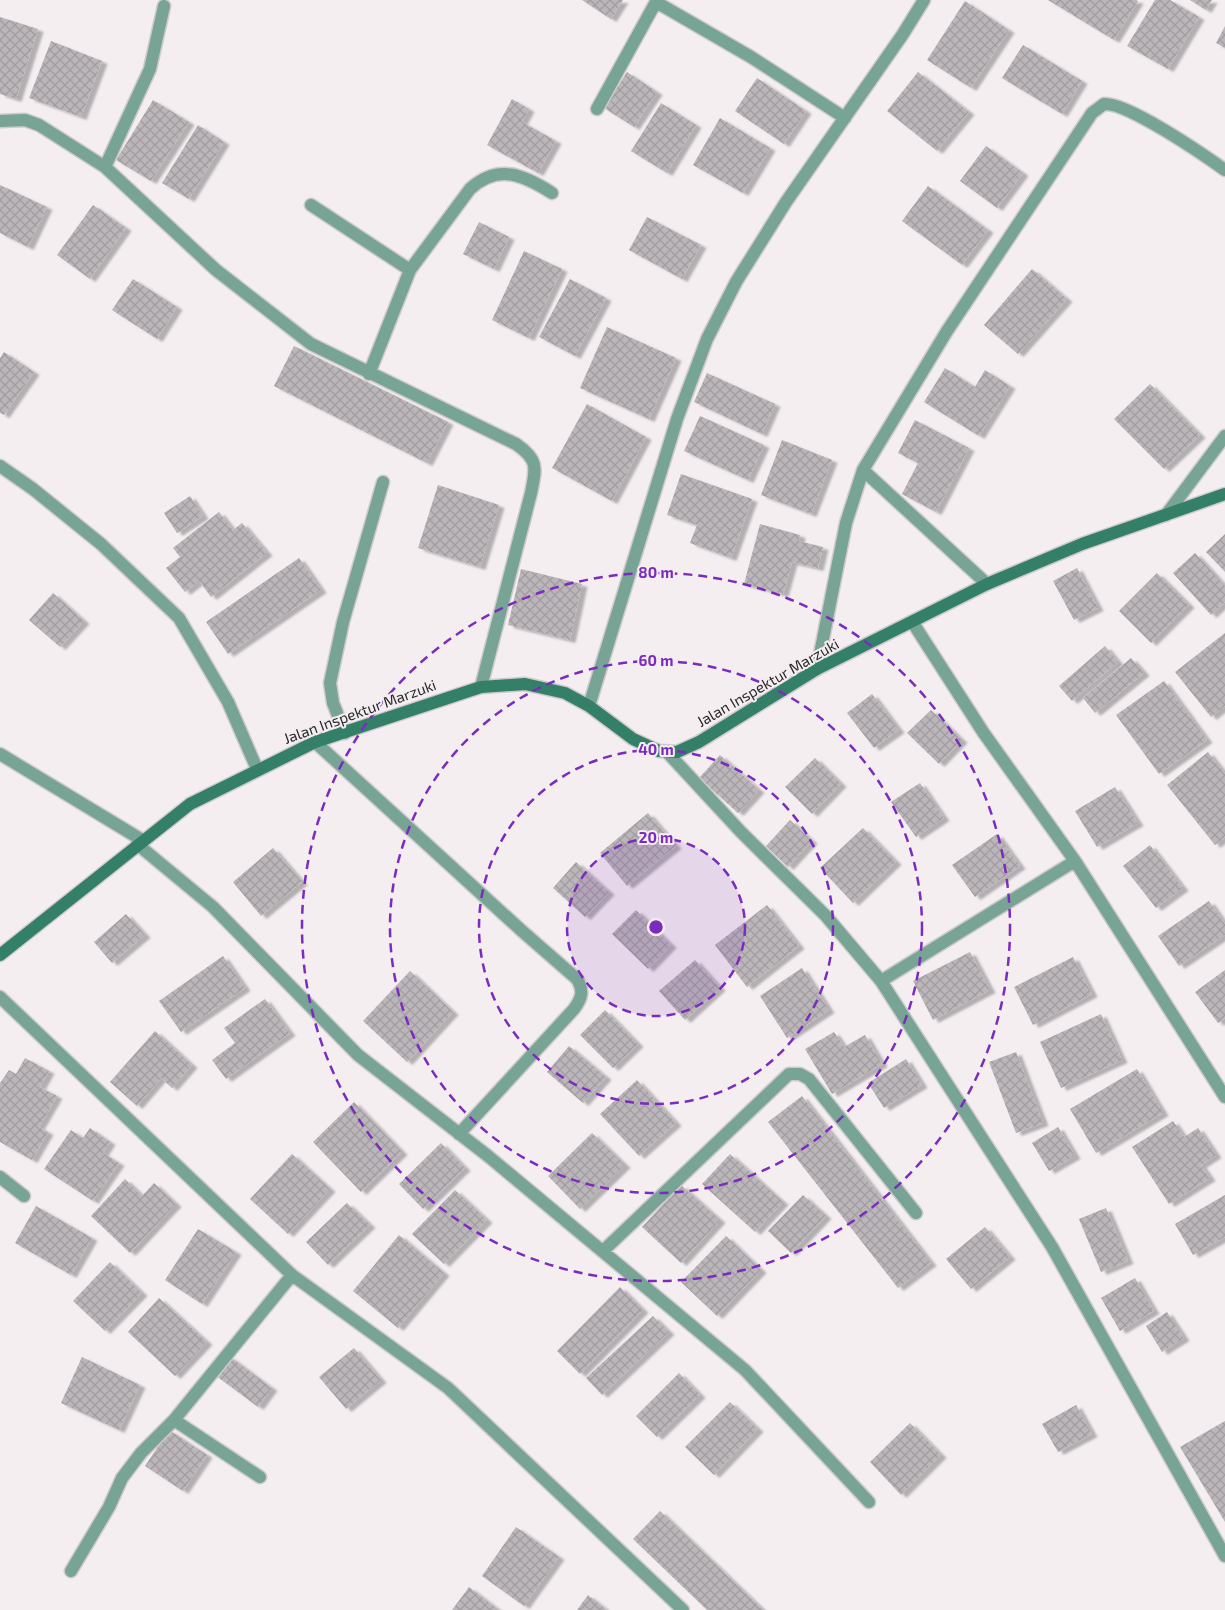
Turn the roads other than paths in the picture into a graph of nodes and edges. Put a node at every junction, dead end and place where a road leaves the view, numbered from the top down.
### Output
1 (924, 0) edge
2 (657, 1) edge
3 (164, 6) dead end
4 (597, 109) dead end
5 (845, 118) junction
6 (0, 121) edge
7 (105, 167) junction
8 (1225, 170) edge
9 (552, 193) dead end
10 (311, 204) dead end
11 (410, 270) junction
12 (369, 374) junction
13 (1225, 436) edge
14 (0, 466) edge
15 (863, 470) junction
16 (384, 482) dead end
17 (1225, 494) edge
18 (1166, 515) junction
19 (987, 584) junction
20 (913, 623) junction
21 (817, 669) junction
22 (481, 687) junction
23 (589, 706) junction
24 (345, 732) junction
25 (315, 742) junction
26 (667, 752) junction
27 (0, 754) edge
28 (257, 769) junction
29 (140, 842) junction
30 (1075, 861) junction
31 (0, 955) edge
32 (881, 981) junction
33 (0, 997) edge
34 (1225, 1097) edge
35 (459, 1134) junction
36 (0, 1177) edge
37 (24, 1196) dead end
38 (916, 1214) dead end
39 (603, 1251) junction
40 (292, 1275) junction
41 (174, 1420) junction
42 (260, 1477) dead end
43 (868, 1502) dead end
44 (1225, 1556) edge
45 (70, 1571) dead end
46 (683, 1610) edge

1 - 5 street
2 - 4 street
2 - 5 street
3 - 7 street
5 - 23 street
6 - 7 street
7 - 12 street
8 - 15 street
9 - 11 street
10 - 11 street
11 - 12 street
12 - 22 street
13 - 18 street
14 - 28 street
15 - 19 street
15 - 21 street
16 - 24 street
17 - 18 street, Jalan Inspektur Marzuki
18 - 19 street, Jalan Inspektur Marzuki
19 - 20 street, Jalan Inspektur Marzuki
20 - 21 street, Jalan Inspektur Marzuki
20 - 30 street
21 - 26 street, Jalan Inspektur Marzuki
22 - 23 street, Jalan Inspektur Marzuki
22 - 24 street, Jalan Inspektur Marzuki
23 - 26 street, Jalan Inspektur Marzuki
24 - 25 street, Jalan Inspektur Marzuki
25 - 28 street, Jalan Inspektur Marzuki
25 - 35 street
26 - 32 street
27 - 29 street
28 - 29 street, Jalan Inspektur Marzuki
29 - 31 street, Jalan Inspektur Marzuki
29 - 35 street
30 - 32 street
30 - 34 street
32 - 44 street
33 - 40 street
35 - 39 street
36 - 37 street
38 - 39 street
39 - 43 street
40 - 41 street
40 - 46 street
41 - 42 street
41 - 45 street

